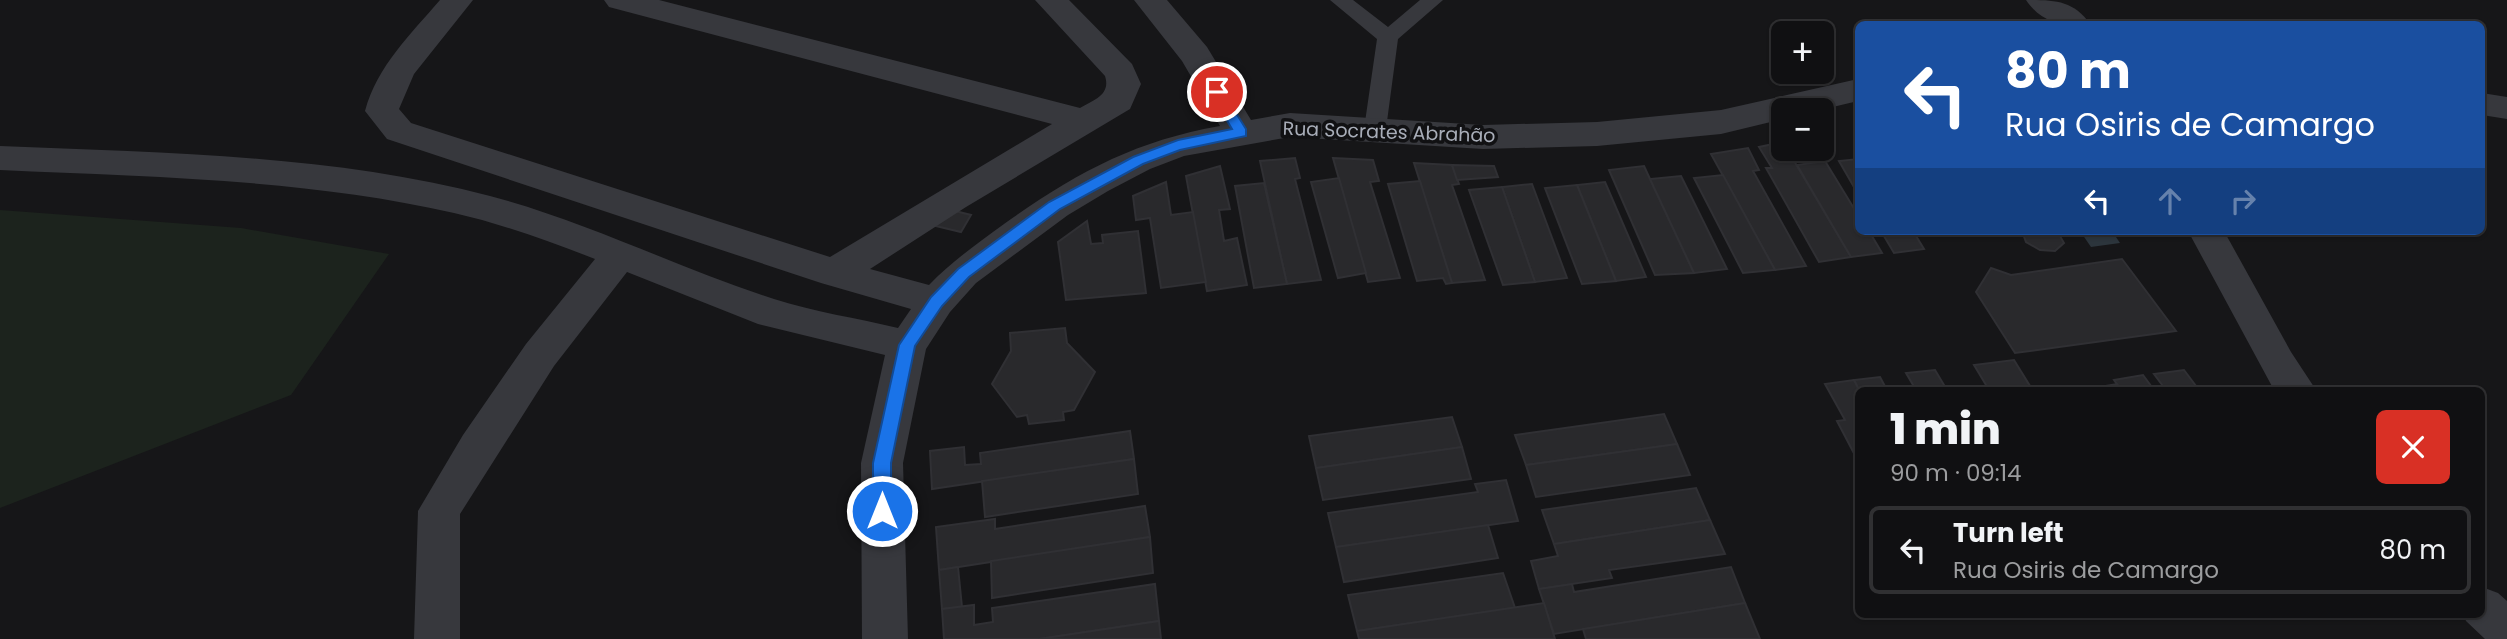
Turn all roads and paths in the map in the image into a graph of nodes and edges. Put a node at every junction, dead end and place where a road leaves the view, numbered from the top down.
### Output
1 (457, 0) edge
2 (620, 0) edge
3 (1051, 0) edge
4 (1150, 0) edge
5 (1340, 0) edge
6 (1433, 0) edge
7 (2042, 0) edge
8 (2070, 21) edge
9 (1388, 37) junction
10 (1855, 91) edge
11 (2485, 104) edge
12 (2507, 108) edge
13 (1085, 121) junction
14 (1375, 129) junction
15 (1241, 132) junction
16 (0, 158) edge
17 (2208, 235) edge
18 (620, 254) junction
19 (834, 273) junction
20 (937, 302) junction
21 (907, 345) junction
22 (2294, 387) edge
23 (2485, 610) edge
24 (2507, 630) edge
25 (437, 639) edge
26 (885, 639) edge

1 - 19 street
2 - 13 street
3 - 13 street
4 - 15 street
5 - 9 lane
6 - 9 lane
7 - 8 street
9 - 14 lane
10 - 14 street, Rua Socrates Abrahão
11 - 12 street
13 - 19 street
14 - 15 street, Rua Socrates Abrahão
15 - 20 street, Rua Socrates Abrahão
16 - 18 street
17 - 22 street
18 - 21 street
18 - 25 street
19 - 20 street
20 - 21 street, Rua Socrates Abrahão
21 - 26 street, Rua Socrates Abrahão
23 - 24 street

